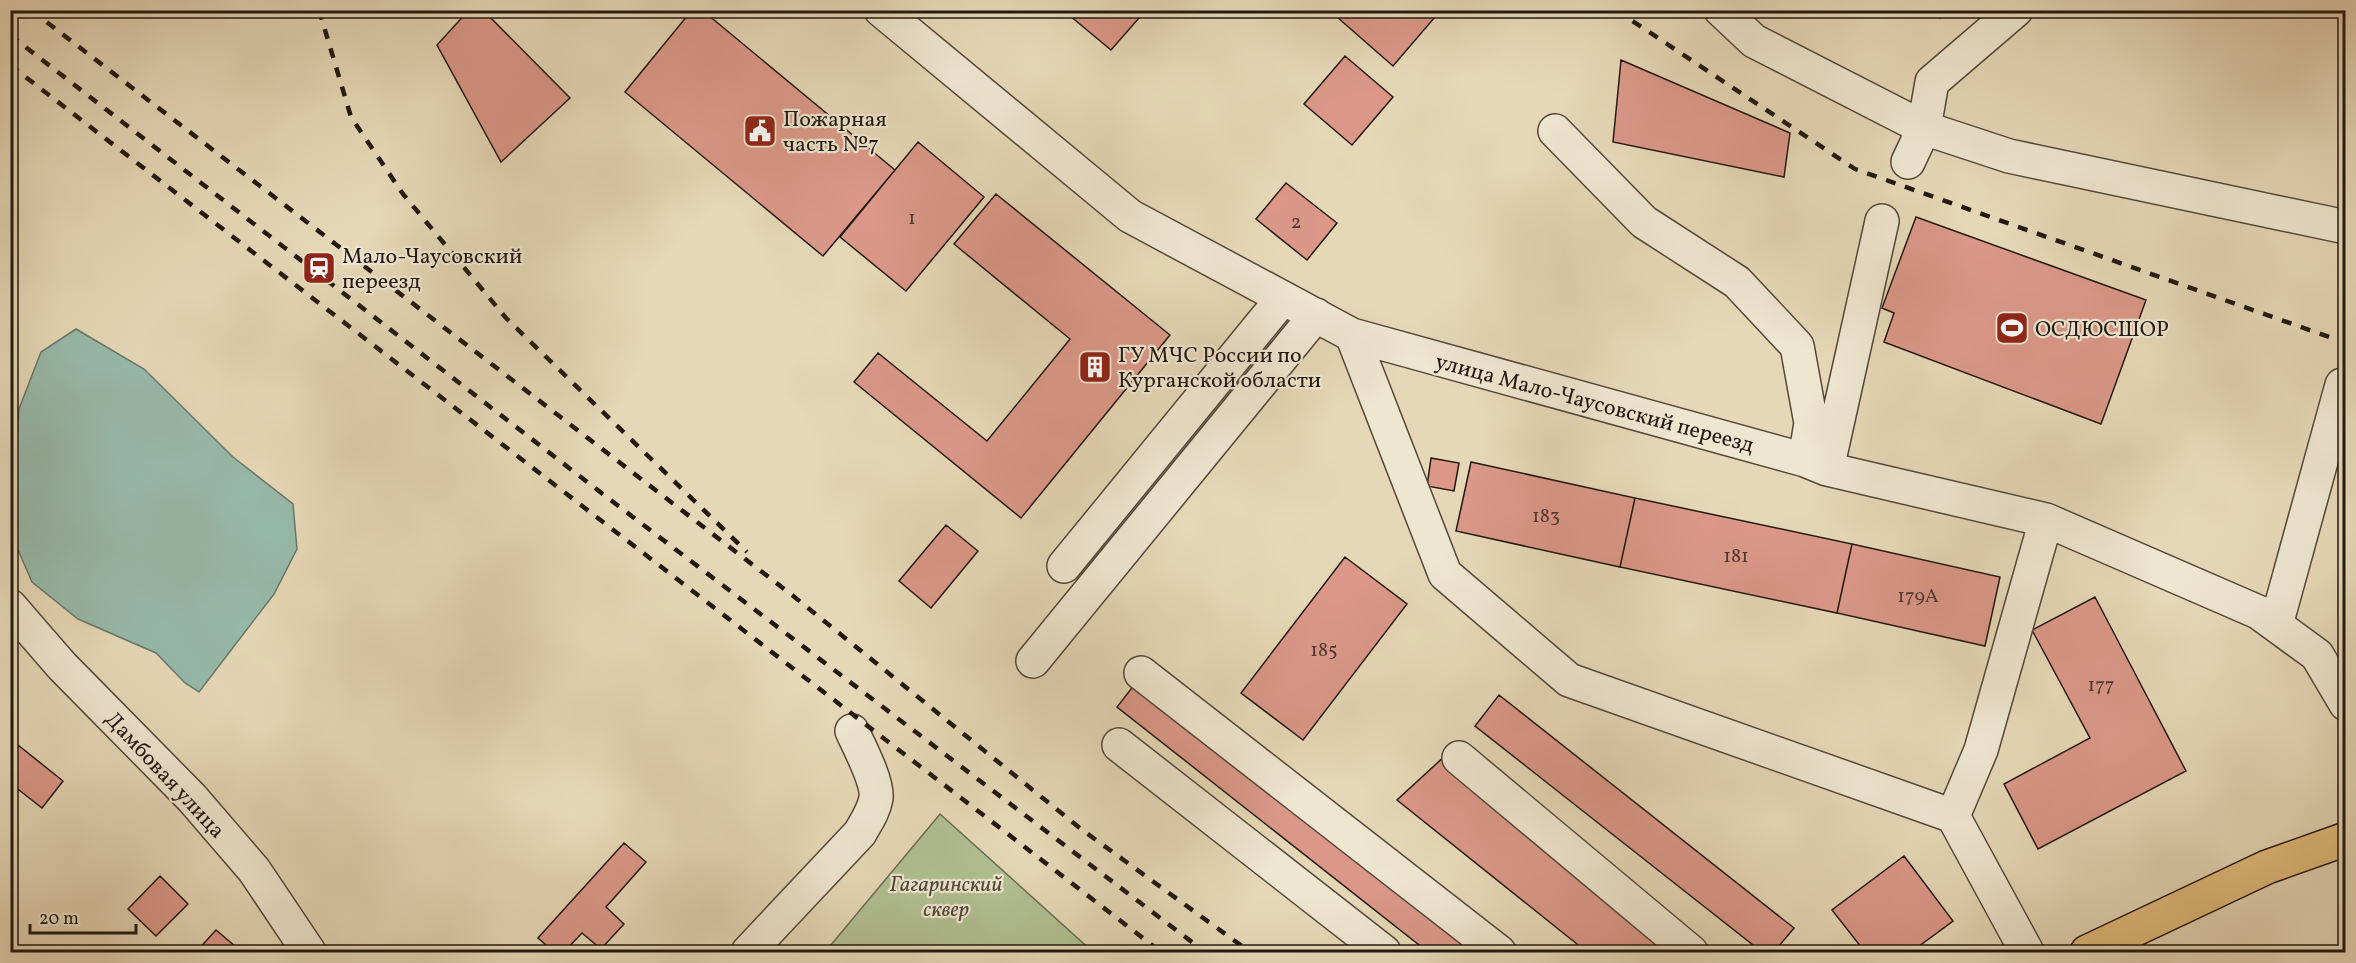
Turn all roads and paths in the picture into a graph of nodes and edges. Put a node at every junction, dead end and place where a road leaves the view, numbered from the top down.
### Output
1 (881, 10) edge
2 (1721, 10) edge
3 (2016, 10) edge
4 (1924, 128) junction
5 (1555, 131) dead end
6 (1908, 162) dead end
7 (1882, 221) dead end
8 (2346, 227) edge
9 (1283, 298) junction
10 (1316, 315) junction
11 (1352, 335) junction
12 (2342, 385) dead end
13 (1816, 464) junction
14 (2046, 520) junction
15 (1064, 566) dead end
16 (10, 606) edge
17 (2276, 626) junction
18 (1033, 661) dead end
19 (1141, 673) dead end
20 (2346, 704) edge
21 (852, 730) dead end
22 (1119, 745) dead end
23 (1459, 758) dead end
24 (1953, 816) junction
25 (2346, 839) edge
26 (309, 952) edge
27 (748, 952) edge
28 (1384, 952) edge
29 (1499, 952) edge
30 (1690, 952) edge
31 (2027, 952) edge
32 (2087, 952) edge

1 - 9 street, улица Мало-Чаусовский переезд
2 - 4 street
3 - 4 street
4 - 6 street
4 - 8 street
5 - 13 street
7 - 13 street
9 - 10 street, улица Мало-Чаусовский переезд
9 - 15 street
10 - 11 street, улица Мало-Чаусовский переезд
10 - 18 street
11 - 13 street, улица Мало-Чаусовский переезд
11 - 24 street
12 - 17 street
13 - 14 street, улица Мало-Чаусовский переезд
14 - 17 street, улица Мало-Чаусовский переезд
14 - 24 street
16 - 26 street, Дамбовая улица
17 - 20 street, улица Мало-Чаусовский переезд
19 - 29 street
21 - 27 street
22 - 28 street
23 - 30 street
24 - 31 street
25 - 32 main road

